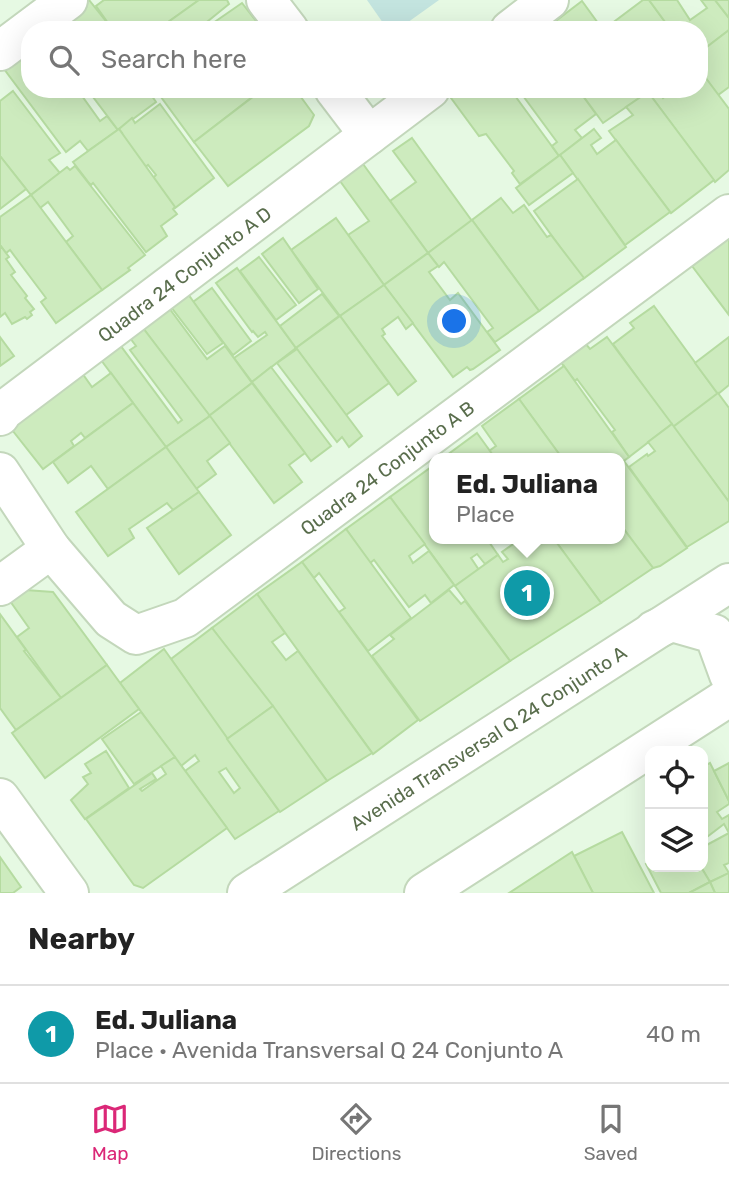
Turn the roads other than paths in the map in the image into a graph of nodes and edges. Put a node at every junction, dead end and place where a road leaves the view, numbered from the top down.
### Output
1 (68, 0) edge
2 (266, 0) edge
3 (550, 0) edge
4 (40, 21) edge
5 (282, 21) edge
6 (522, 21) edge
7 (21, 35) edge
8 (0, 51) edge
9 (341, 98) edge
10 (418, 98) edge
11 (369, 135) junction
12 (729, 214) edge
13 (0, 416) edge
14 (0, 472) edge
15 (51, 549) junction
16 (729, 583) edge
17 (0, 586) edge
18 (652, 631) junction
19 (729, 675) edge
20 (717, 704) edge
21 (0, 798) edge
22 (69, 893) edge
23 (247, 893) edge
24 (424, 893) edge

1 - 4 street
2 - 5 street
3 - 6 street
7 - 8 street
9 - 11 street
10 - 11 street, Quadra 24 Conjunto A D
11 - 13 street, Quadra 24 Conjunto A D
12 - 15 street, Quadra 24 Conjunto A B
14 - 15 street
15 - 17 street
16 - 18 street, Avenida Transversal Q 24 Conjunto A
18 - 19 street
18 - 23 street, Avenida Transversal Q 24 Conjunto A
19 - 20 street
20 - 24 street
21 - 22 street

